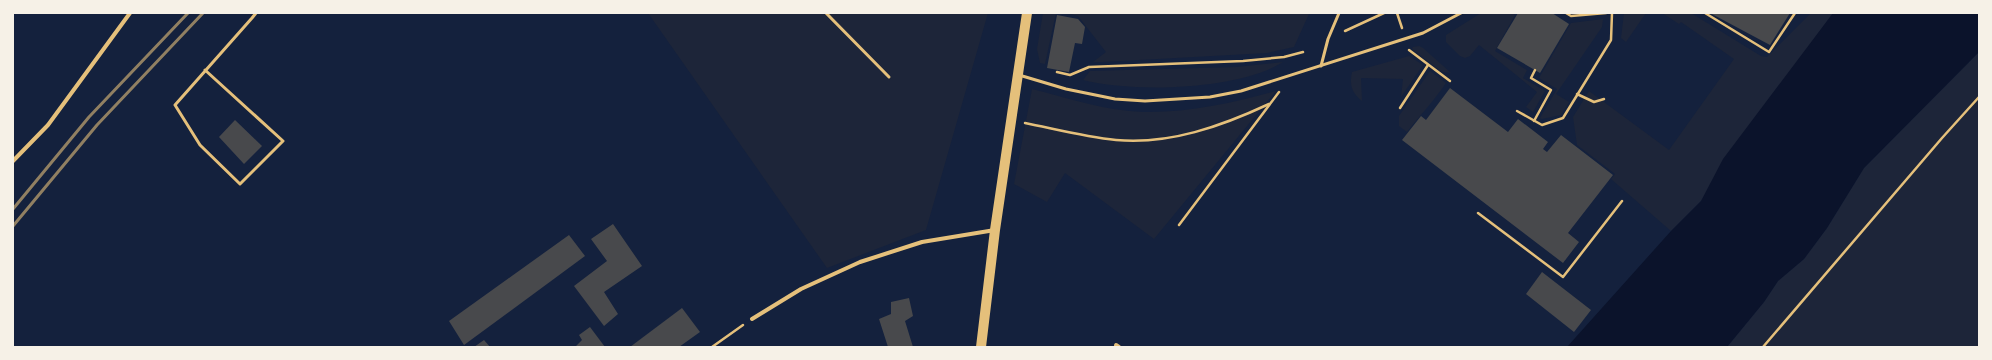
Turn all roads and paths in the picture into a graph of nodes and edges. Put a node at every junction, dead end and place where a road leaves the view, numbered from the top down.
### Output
1 (130, 13) edge
2 (256, 13) edge
3 (826, 13) edge
4 (1027, 13) edge
5 (1339, 13) edge
6 (1384, 13) edge
7 (1397, 13) edge
8 (1461, 13) edge
9 (1566, 13) edge
10 (1606, 13) edge
11 (1612, 13) edge
12 (1705, 13) edge
13 (1795, 13) edge
14 (1403, 31) dead end
15 (1341, 33) dead end
16 (1409, 50) dead end
17 (1302, 52) dead end
18 (1428, 65) junction
19 (1321, 66) junction
20 (205, 70) junction
21 (1051, 70) dead end
22 (1535, 70) dead end
23 (1018, 75) junction
24 (889, 77) dead end
25 (1450, 81) dead end
26 (1280, 91) dead end
27 (1577, 94) junction
28 (1979, 97) edge
29 (1604, 99) dead end
30 (1269, 104) junction
31 (1400, 108) dead end
32 (1517, 111) dead end
33 (1011, 120) junction
34 (1534, 121) junction
35 (13, 161) edge
36 (1622, 201) dead end
37 (1478, 213) dead end
38 (1179, 224) dead end
39 (995, 230) junction
40 (752, 319) joint
41 (712, 347) edge
42 (982, 347) edge
43 (1764, 347) edge

1 - 35 street
2 - 20 lane
3 - 24 lane
4 - 23 main road
5 - 19 lane
6 - 15 path
7 - 14 path
8 - 19 lane
9 - 10 path
11 - 27 path
12 - 13 path
16 - 18 path
17 - 21 path
18 - 25 path
18 - 31 path
19 - 23 lane
20 - 20 lane
22 - 34 path
23 - 33 main road
26 - 30 path
27 - 29 path
27 - 34 path
28 - 43 path
30 - 33 path
30 - 38 path
32 - 34 path
33 - 39 main road
36 - 37 path
39 - 40 street
39 - 42 main road
40 - 41 path

